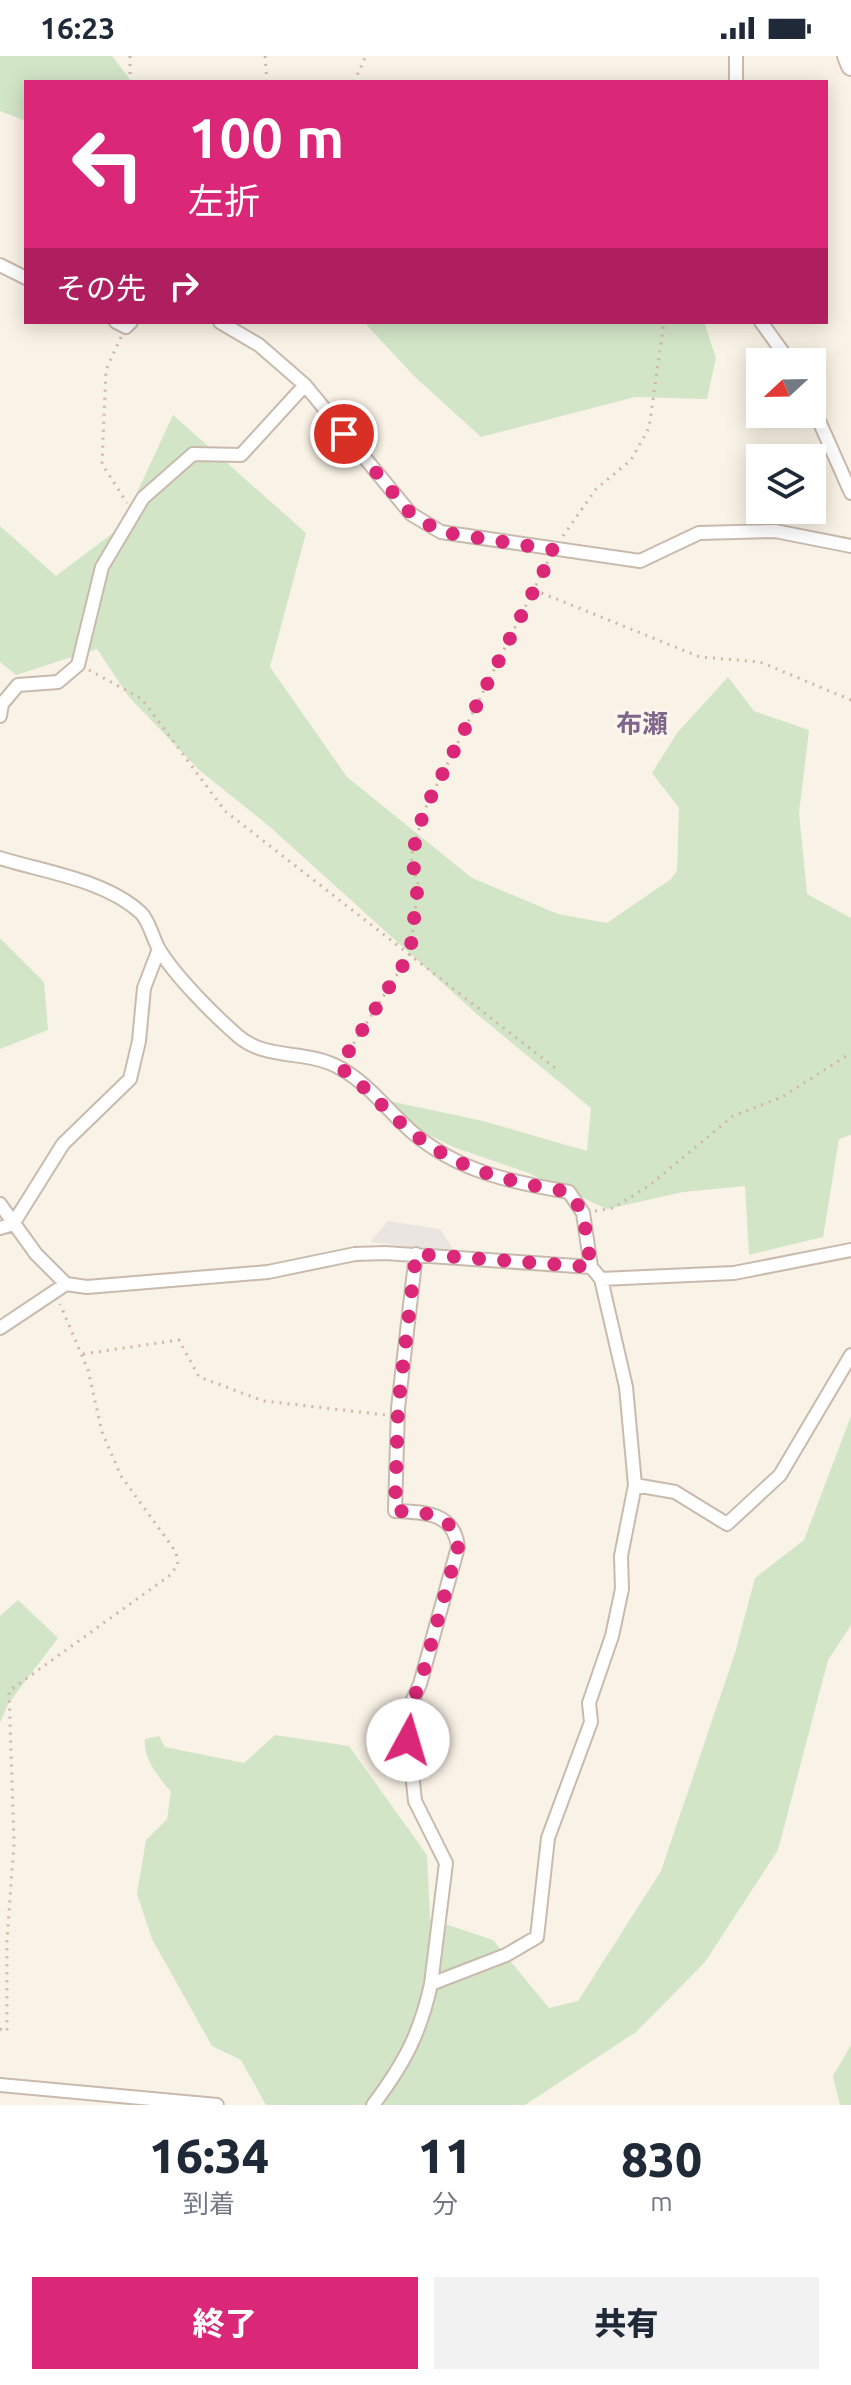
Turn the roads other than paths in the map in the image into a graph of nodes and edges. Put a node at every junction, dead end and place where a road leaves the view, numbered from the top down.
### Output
1 (736, 56) edge
2 (847, 56) edge
3 (851, 66) edge
4 (736, 80) edge
5 (0, 265) edge
6 (24, 277) edge
7 (223, 324) edge
8 (762, 324) edge
9 (780, 348) edge
10 (305, 385) junction
11 (822, 428) edge
12 (851, 493) edge
13 (851, 546) edge
14 (0, 716) edge
15 (0, 858) edge
16 (159, 949) junction
17 (0, 1204) edge
18 (7, 1226) edge
19 (851, 1250) edge
20 (416, 1254) junction
21 (591, 1267) junction
22 (601, 1279) junction
23 (66, 1284) junction
24 (0, 1328) edge
25 (851, 1355) edge
26 (635, 1485) junction
27 (431, 1984) junction
28 (0, 2085) edge
29 (217, 2105) edge
30 (373, 2105) edge

1 - 4 street
2 - 3 main road
5 - 6 street
7 - 10 street
8 - 9 street
10 - 13 street
10 - 14 street
11 - 12 street
15 - 16 street
16 - 18 street
16 - 21 street
17 - 18 street
18 - 23 street
19 - 22 street
20 - 21 street
20 - 23 street
20 - 27 street
21 - 22 street
22 - 26 street
23 - 24 street
25 - 26 street
26 - 27 street
27 - 30 street
28 - 29 street

